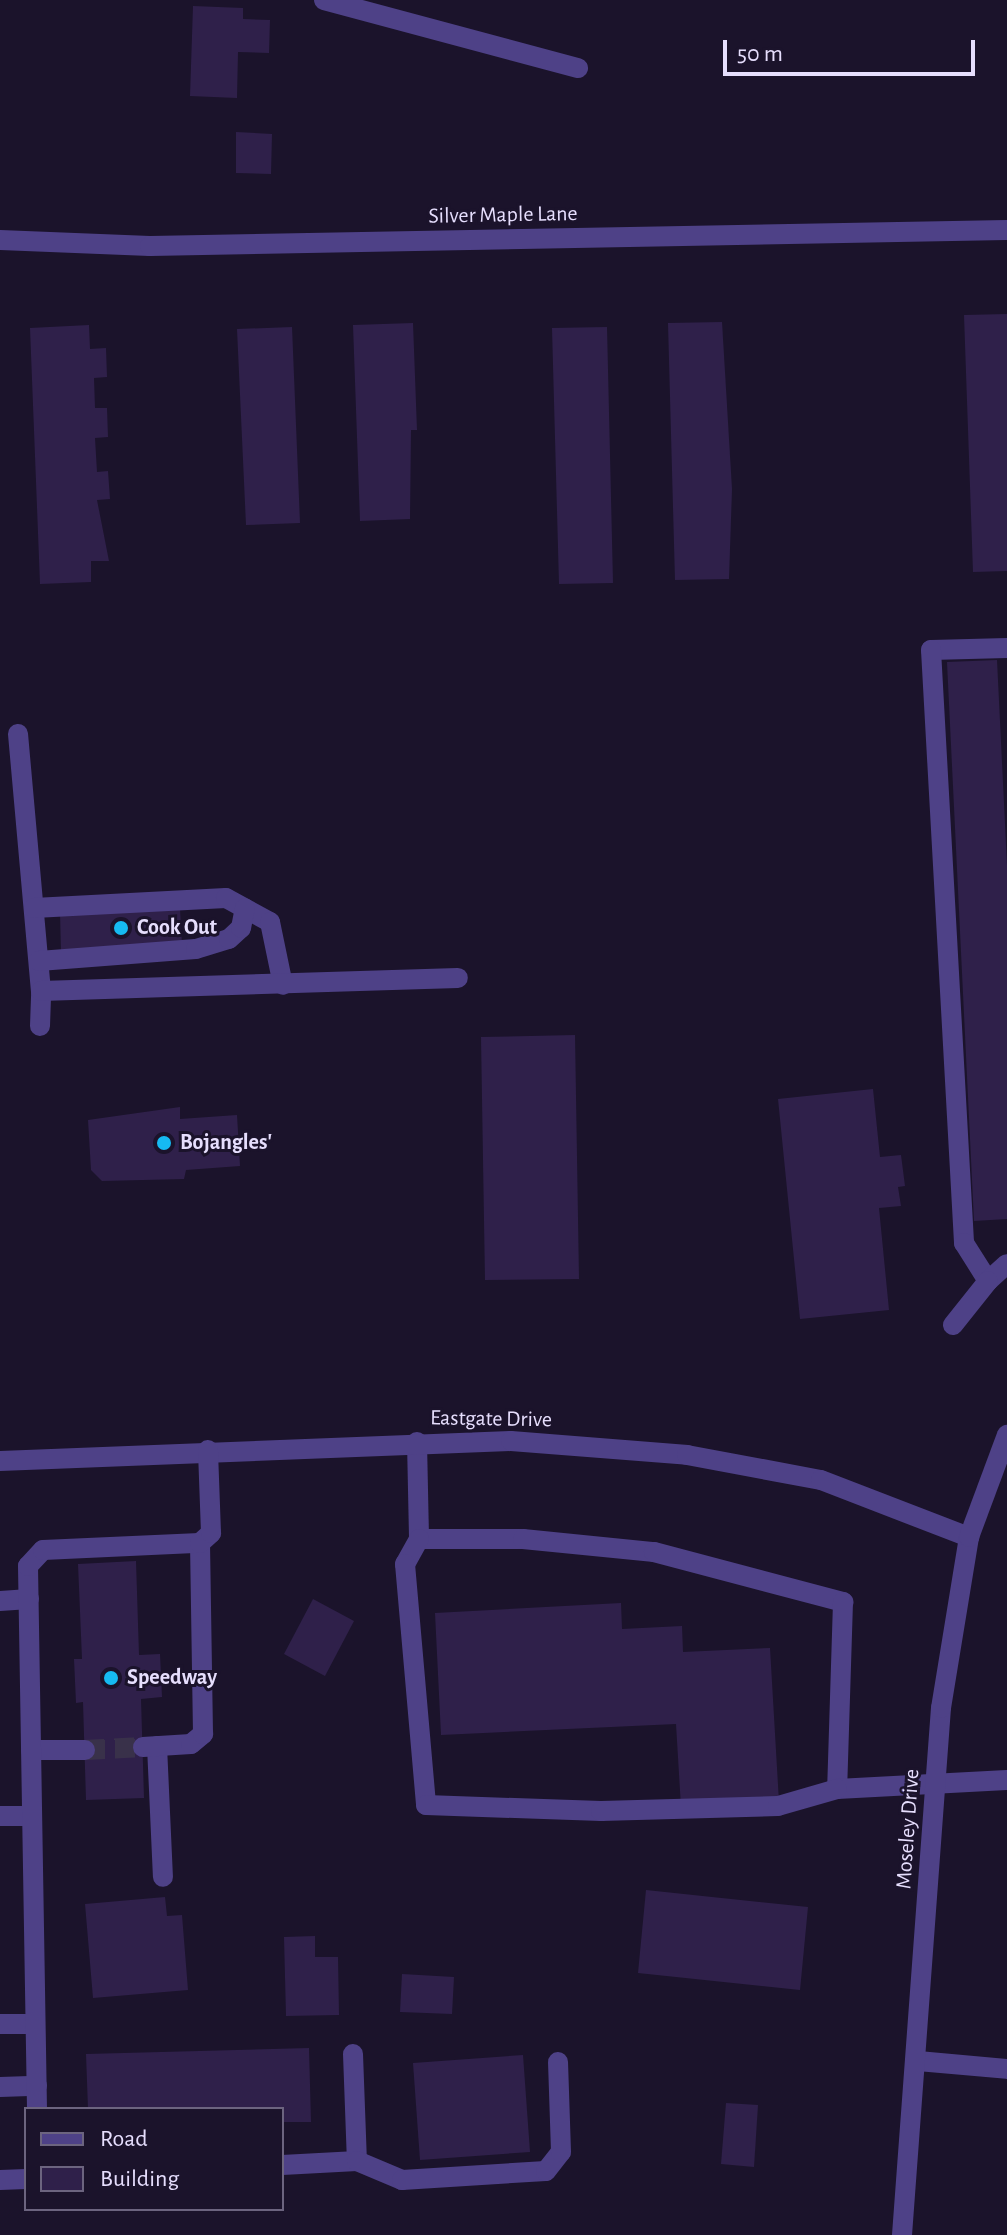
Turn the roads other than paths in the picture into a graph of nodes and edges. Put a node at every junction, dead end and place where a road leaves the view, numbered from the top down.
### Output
1 (324, 0) edge
2 (578, 68) dead end
3 (1007, 230) edge
4 (0, 240) edge
5 (1007, 648) edge
6 (1007, 659) edge
7 (18, 734) dead end
8 (34, 908) junction
9 (245, 908) junction
10 (39, 961) junction
11 (458, 978) dead end
12 (283, 985) junction
13 (41, 991) junction
14 (40, 1026) dead end
15 (1007, 1264) edge
16 (988, 1281) junction
17 (953, 1325) dead end
18 (1007, 1435) edge
19 (417, 1442) junction
20 (208, 1450) junction
21 (0, 1461) edge
22 (969, 1537) junction
23 (419, 1539) junction
24 (200, 1543) junction
25 (29, 1599) junction
26 (0, 1601) edge
27 (31, 1750) junction
28 (85, 1750) tunnel mouth
29 (1007, 1780) edge
30 (935, 1784) junction
31 (837, 1789) junction
32 (0, 1816) edge
33 (32, 1816) junction
34 (163, 1877) dead end
35 (0, 2024) edge
36 (35, 2024) junction
37 (353, 2054) dead end
38 (918, 2061) junction
39 (558, 2062) dead end
40 (1007, 2069) edge
41 (37, 2086) junction
42 (0, 2087) edge
43 (37, 2107) edge
44 (357, 2161) junction
45 (284, 2165) edge
46 (24, 2179) edge
47 (0, 2180) edge
48 (902, 2235) edge

1 - 2 street
3 - 4 street, Silver Maple Lane
5 - 6 street
5 - 16 street
7 - 8 street
8 - 9 street
8 - 10 street
9 - 10 street
9 - 12 street
10 - 13 street
11 - 12 street
12 - 13 street
13 - 14 street
15 - 16 street
16 - 17 street
18 - 22 street, Moseley Drive
19 - 20 street, Eastgate Drive
19 - 22 street, Eastgate Drive
19 - 23 street
20 - 21 street, Eastgate Drive
20 - 24 street
22 - 30 street, Moseley Drive
23 - 31 street
23 - 31 street
24 - 25 street
24 - 34 street
25 - 26 street
25 - 27 street
27 - 28 street
27 - 33 street
29 - 30 street
30 - 31 street
30 - 38 street, Moseley Drive
32 - 33 street
33 - 36 street
35 - 36 street
36 - 41 street
37 - 44 street
38 - 40 street
38 - 48 street, Moseley Drive
39 - 44 street
41 - 42 street
41 - 43 street
44 - 45 street
46 - 47 street

